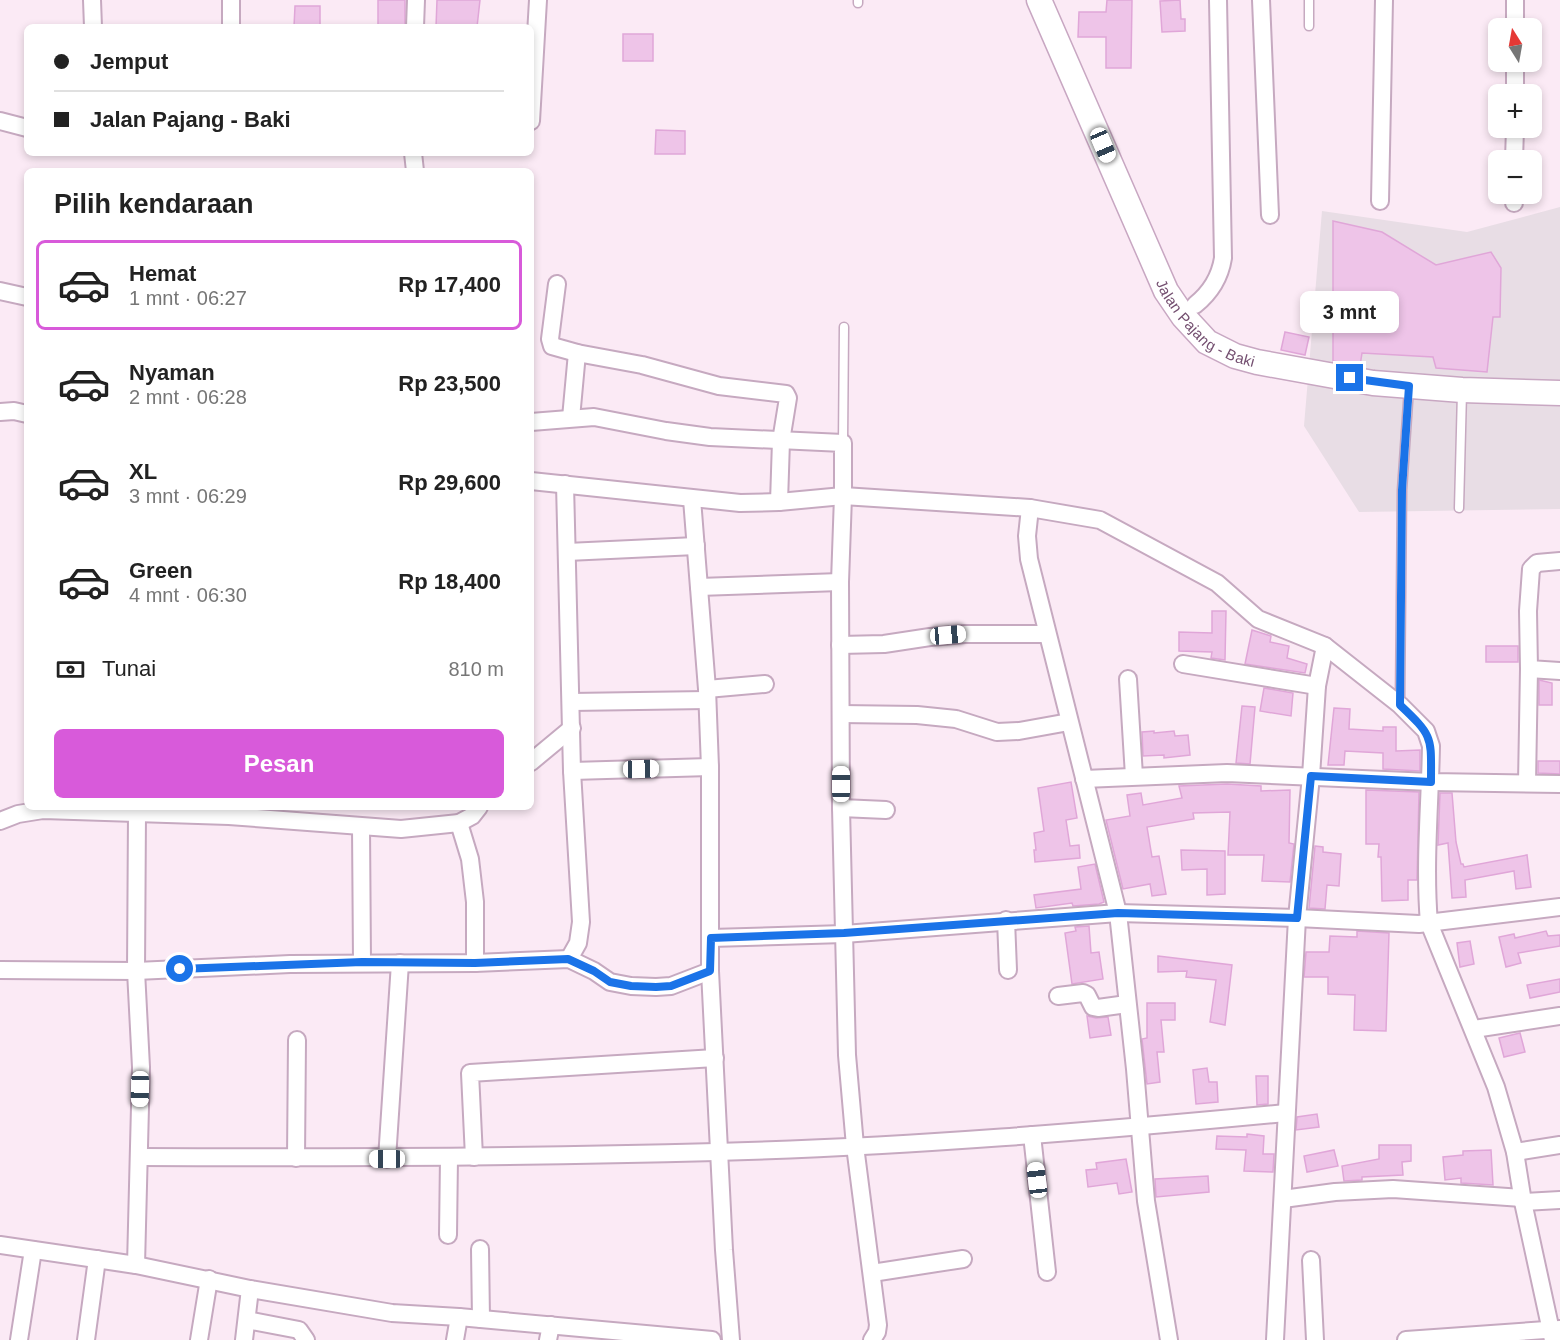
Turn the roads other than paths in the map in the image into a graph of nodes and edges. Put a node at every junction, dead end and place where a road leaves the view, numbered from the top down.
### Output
1 (92, 0) edge
2 (231, 0) edge
3 (417, 0) edge
4 (538, 0) edge
5 (1039, 0) edge
6 (1218, 0) edge
7 (1262, 0) edge
8 (1309, 0) edge
9 (1384, 0) edge
10 (1515, 0) edge
11 (1515, 18) edge
12 (93, 24) edge
13 (231, 24) edge
14 (415, 24) edge
15 (1309, 26) dead end
16 (534, 69) edge
17 (0, 121) edge
18 (24, 127) edge
19 (1380, 201) dead end
20 (1270, 215) dead end
21 (557, 284) dead end
22 (0, 291) edge
23 (24, 296) edge
24 (1191, 313) junction
25 (844, 327) dead end
26 (577, 353) junction
27 (1409, 386) junction
28 (1462, 390) junction
29 (1560, 393) edge
30 (0, 412) edge
31 (24, 413) edge
32 (571, 418) junction
33 (534, 422) edge
34 (781, 441) junction
35 (843, 443) junction
36 (534, 481) edge
37 (565, 484) junction
38 (843, 496) junction
39 (692, 499) junction
40 (779, 502) junction
41 (1030, 508) junction
42 (1459, 508) dead end
43 (696, 546) junction
44 (567, 552) junction
45 (1560, 561) edge
46 (840, 582) junction
47 (699, 587) junction
48 (1047, 634) junction
49 (840, 645) junction
50 (1325, 646) junction
51 (1183, 664) dead end
52 (1529, 669) junction
53 (1560, 671) edge
54 (1128, 678) dead end
55 (765, 684) dead end
56 (1317, 686) junction
57 (707, 694) junction
58 (571, 702) junction
59 (1400, 705) junction
60 (841, 714) junction
61 (1070, 722) junction
62 (572, 728) junction
63 (534, 760) edge
64 (710, 767) junction
65 (572, 771) junction
66 (1134, 776) junction
67 (1311, 776) junction
68 (1084, 779) junction
69 (1431, 782) junction
70 (1527, 783) junction
71 (1560, 784) edge
72 (841, 808) junction
73 (476, 810) edge
74 (886, 810) dead end
75 (128, 811) edge
76 (161, 811) edge
77 (228, 811) edge
78 (263, 813) edge
79 (0, 821) edge
80 (459, 823) junction
81 (361, 827) junction
82 (1560, 907) edge
83 (1118, 913) junction
84 (1297, 918) junction
85 (1006, 920) junction
86 (1424, 924) junction
87 (844, 933) junction
88 (711, 938) junction
89 (568, 959) junction
90 (362, 962) junction
91 (400, 963) junction
92 (475, 963) junction
93 (0, 970) edge
94 (1008, 970) dead end
95 (136, 971) junction
96 (710, 971) junction
97 (1058, 996) dead end
98 (1127, 1004) junction
99 (1560, 1016) edge
100 (1474, 1029) junction
101 (297, 1040) dead end
102 (715, 1058) junction
103 (1286, 1113) junction
104 (1140, 1127) junction
105 (1032, 1135) junction
106 (1560, 1145) edge
107 (855, 1146) junction
108 (718, 1152) junction
109 (1515, 1152) junction
110 (139, 1157) junction
111 (449, 1157) junction
112 (474, 1157) junction
113 (296, 1158) junction
114 (387, 1159) junction
115 (1283, 1198) junction
116 (1517, 1199) junction
117 (1560, 1200) edge
118 (448, 1235) dead end
119 (0, 1245) edge
120 (480, 1249) dead end
121 (33, 1250) junction
122 (97, 1259) junction
123 (963, 1259) dead end
124 (1311, 1260) dead end
125 (136, 1265) junction
126 (1047, 1272) dead end
127 (872, 1273) junction
128 (209, 1279) junction
129 (250, 1289) junction
130 (459, 1317) junction
131 (481, 1319) junction
132 (247, 1320) junction
133 (550, 1333) edge
134 (1554, 1333) edge
135 (591, 1334) edge
136 (641, 1337) edge
137 (701, 1339) edge
138 (19, 1340) edge
139 (86, 1340) edge
140 (199, 1340) edge
141 (244, 1340) edge
142 (306, 1340) edge
143 (455, 1340) edge
144 (732, 1340) edge
145 (872, 1340) edge
146 (1169, 1340) edge
147 (1275, 1340) edge
148 (1315, 1340) edge
149 (1406, 1340) edge

1 - 12 street
2 - 13 street
3 - 14 street
4 - 16 street
5 - 24 main road, Jalan Pajang - Baki
6 - 24 street
7 - 20 street
8 - 15 lane
9 - 19 street
10 - 11 street
17 - 18 street
21 - 26 street
22 - 23 street
24 - 27 main road, Jalan Pajang - Baki
25 - 35 lane
26 - 32 street
26 - 34 street
27 - 28 main road, Jalan Pajang - Baki
27 - 59 lane
28 - 29 main road, Jalan Pajang - Baki
28 - 42 lane
30 - 31 street
32 - 33 street
32 - 34 street
34 - 35 street
34 - 40 street
35 - 38 street
36 - 37 street
37 - 39 street
37 - 44 street
38 - 40 street
38 - 41 street
38 - 46 street
39 - 40 street
39 - 43 street
41 - 48 street
41 - 50 street
43 - 44 street
43 - 47 street
44 - 58 street
45 - 52 street
46 - 47 street
46 - 49 street
47 - 57 street
48 - 49 street
48 - 61 street
49 - 60 street
50 - 56 street
50 - 59 street
51 - 56 street
52 - 53 street
52 - 70 street
54 - 66 street
55 - 57 street
56 - 67 street
57 - 58 street
57 - 64 street
58 - 62 street
59 - 69 street
60 - 61 street
60 - 72 street
61 - 68 street
62 - 63 street
62 - 65 street
64 - 65 street
64 - 88 street
65 - 89 street
66 - 67 street
66 - 68 street
67 - 69 street
67 - 84 street
68 - 83 street
69 - 70 street
69 - 86 street
70 - 71 street
72 - 74 street
72 - 87 street
73 - 80 street
75 - 76 street
75 - 79 street
75 - 95 street
76 - 77 street
77 - 78 street
78 - 81 street
80 - 81 street
80 - 92 street
81 - 90 street
82 - 86 street
83 - 84 street
83 - 85 street
83 - 98 street
84 - 86 street
84 - 103 street
85 - 87 street
85 - 94 street
86 - 100 street
87 - 88 street
87 - 107 street
88 - 96 street
89 - 92 street
89 - 96 street
90 - 91 street
90 - 95 street
91 - 92 street
91 - 114 street
93 - 95 street
95 - 110 street
96 - 102 street
97 - 98 street
98 - 104 street
99 - 100 street
100 - 109 street
101 - 113 street
102 - 108 street
102 - 112 street
103 - 104 street
103 - 115 street
104 - 105 street
104 - 146 street
105 - 107 street
105 - 126 street
106 - 109 street
107 - 108 street
107 - 127 street
108 - 112 street
108 - 144 street
109 - 116 street
110 - 113 street
110 - 125 street
111 - 112 street
111 - 114 street
111 - 118 street
113 - 114 street
115 - 116 street
115 - 147 street
116 - 117 street
116 - 134 street
119 - 121 street
120 - 131 street
121 - 122 street
121 - 138 street
122 - 125 street
122 - 139 street
123 - 127 street
124 - 148 street
125 - 128 street
127 - 145 street
128 - 129 street
128 - 140 street
129 - 130 street
129 - 132 street
130 - 131 street
130 - 143 street
131 - 133 street
132 - 141 street
132 - 142 street
133 - 135 street
134 - 149 street
135 - 136 street
136 - 137 street

